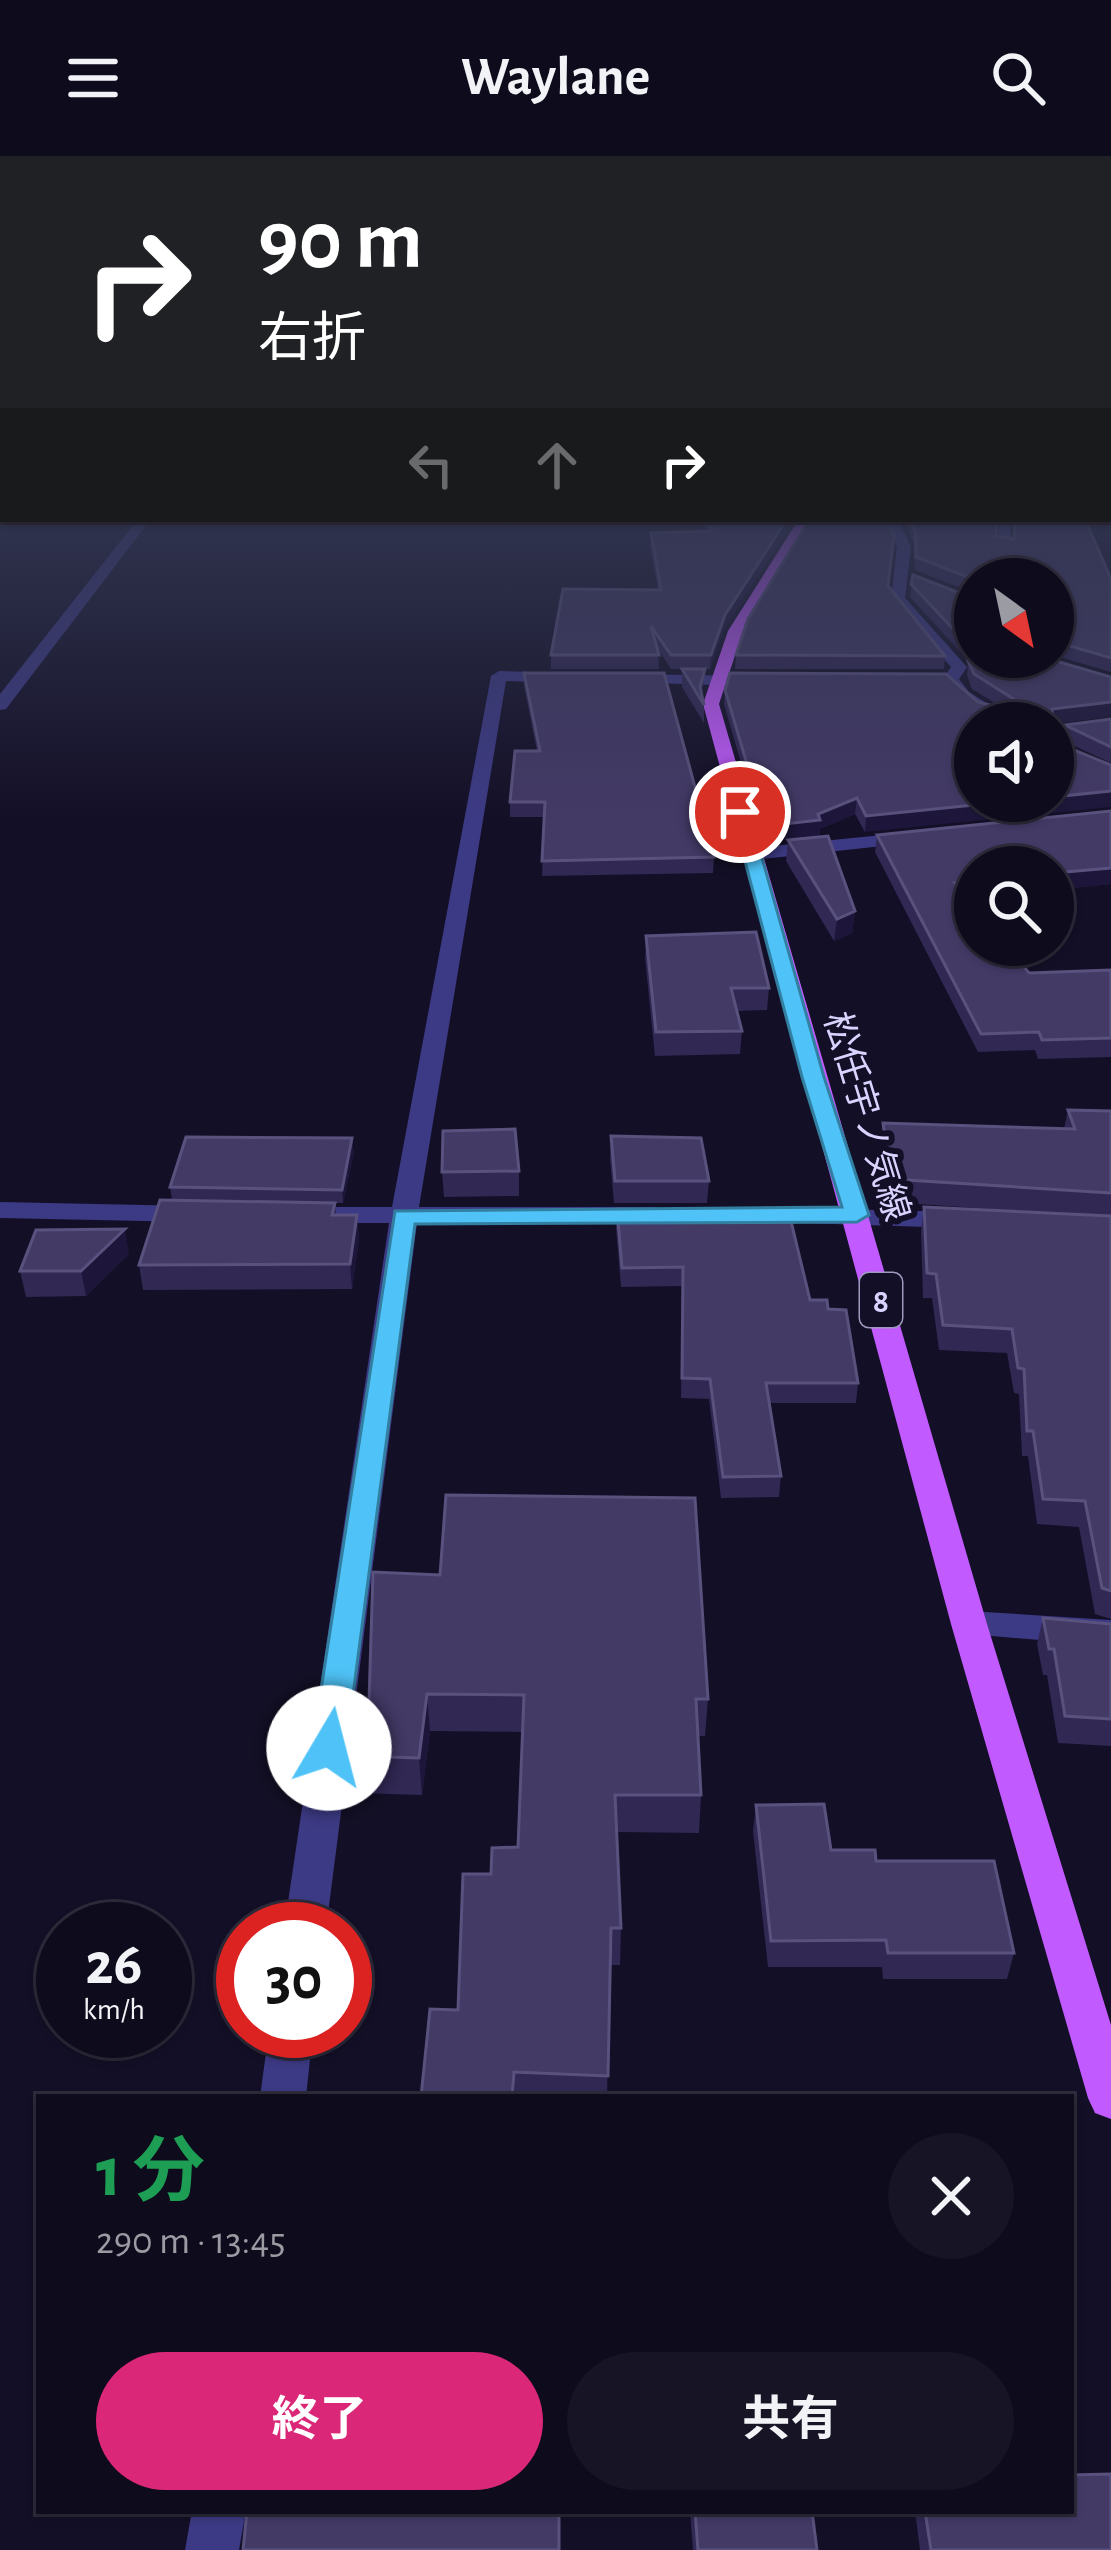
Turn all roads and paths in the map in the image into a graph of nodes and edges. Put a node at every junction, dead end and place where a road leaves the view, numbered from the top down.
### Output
1 (84, 598) edge
2 (755, 598) edge
3 (899, 598) edge
4 (954, 672) edge
5 (954, 673) edge
6 (570, 678) edge
7 (957, 678) edge
8 (618, 679) edge
9 (932, 680) edge
10 (713, 681) junction
11 (760, 681) edge
12 (975, 702) edge
13 (0, 706) edge
14 (1111, 724) edge
15 (1074, 729) edge
16 (926, 837) edge
17 (752, 854) junction
18 (0, 1210) edge
19 (224, 1214) edge
20 (292, 1215) edge
21 (857, 1215) junction
22 (404, 1216) junction
23 (996, 1222) edge
24 (969, 1624) junction
25 (1111, 1633) edge
26 (309, 1902) edge
27 (288, 2058) edge
28 (283, 2094) edge
29 (1111, 2098) edge
30 (218, 2514) edge
31 (212, 2550) edge

1 - 13 street
2 - 10 main road
3 - 4 street
5 - 9 street
6 - 22 street
7 - 12 street
8 - 10 street
10 - 11 street
10 - 17 main road, 松任宇ノ気線 / 8
14 - 15 street
16 - 17 street
17 - 21 main road, 松任宇ノ気線 / 8
18 - 19 street
20 - 22 street
21 - 22 street
21 - 23 street
21 - 24 main road, 松任宇ノ気線 / 8
22 - 26 street
24 - 25 street
24 - 29 main road, 松任宇ノ気線 / 8
27 - 28 street
30 - 31 street

